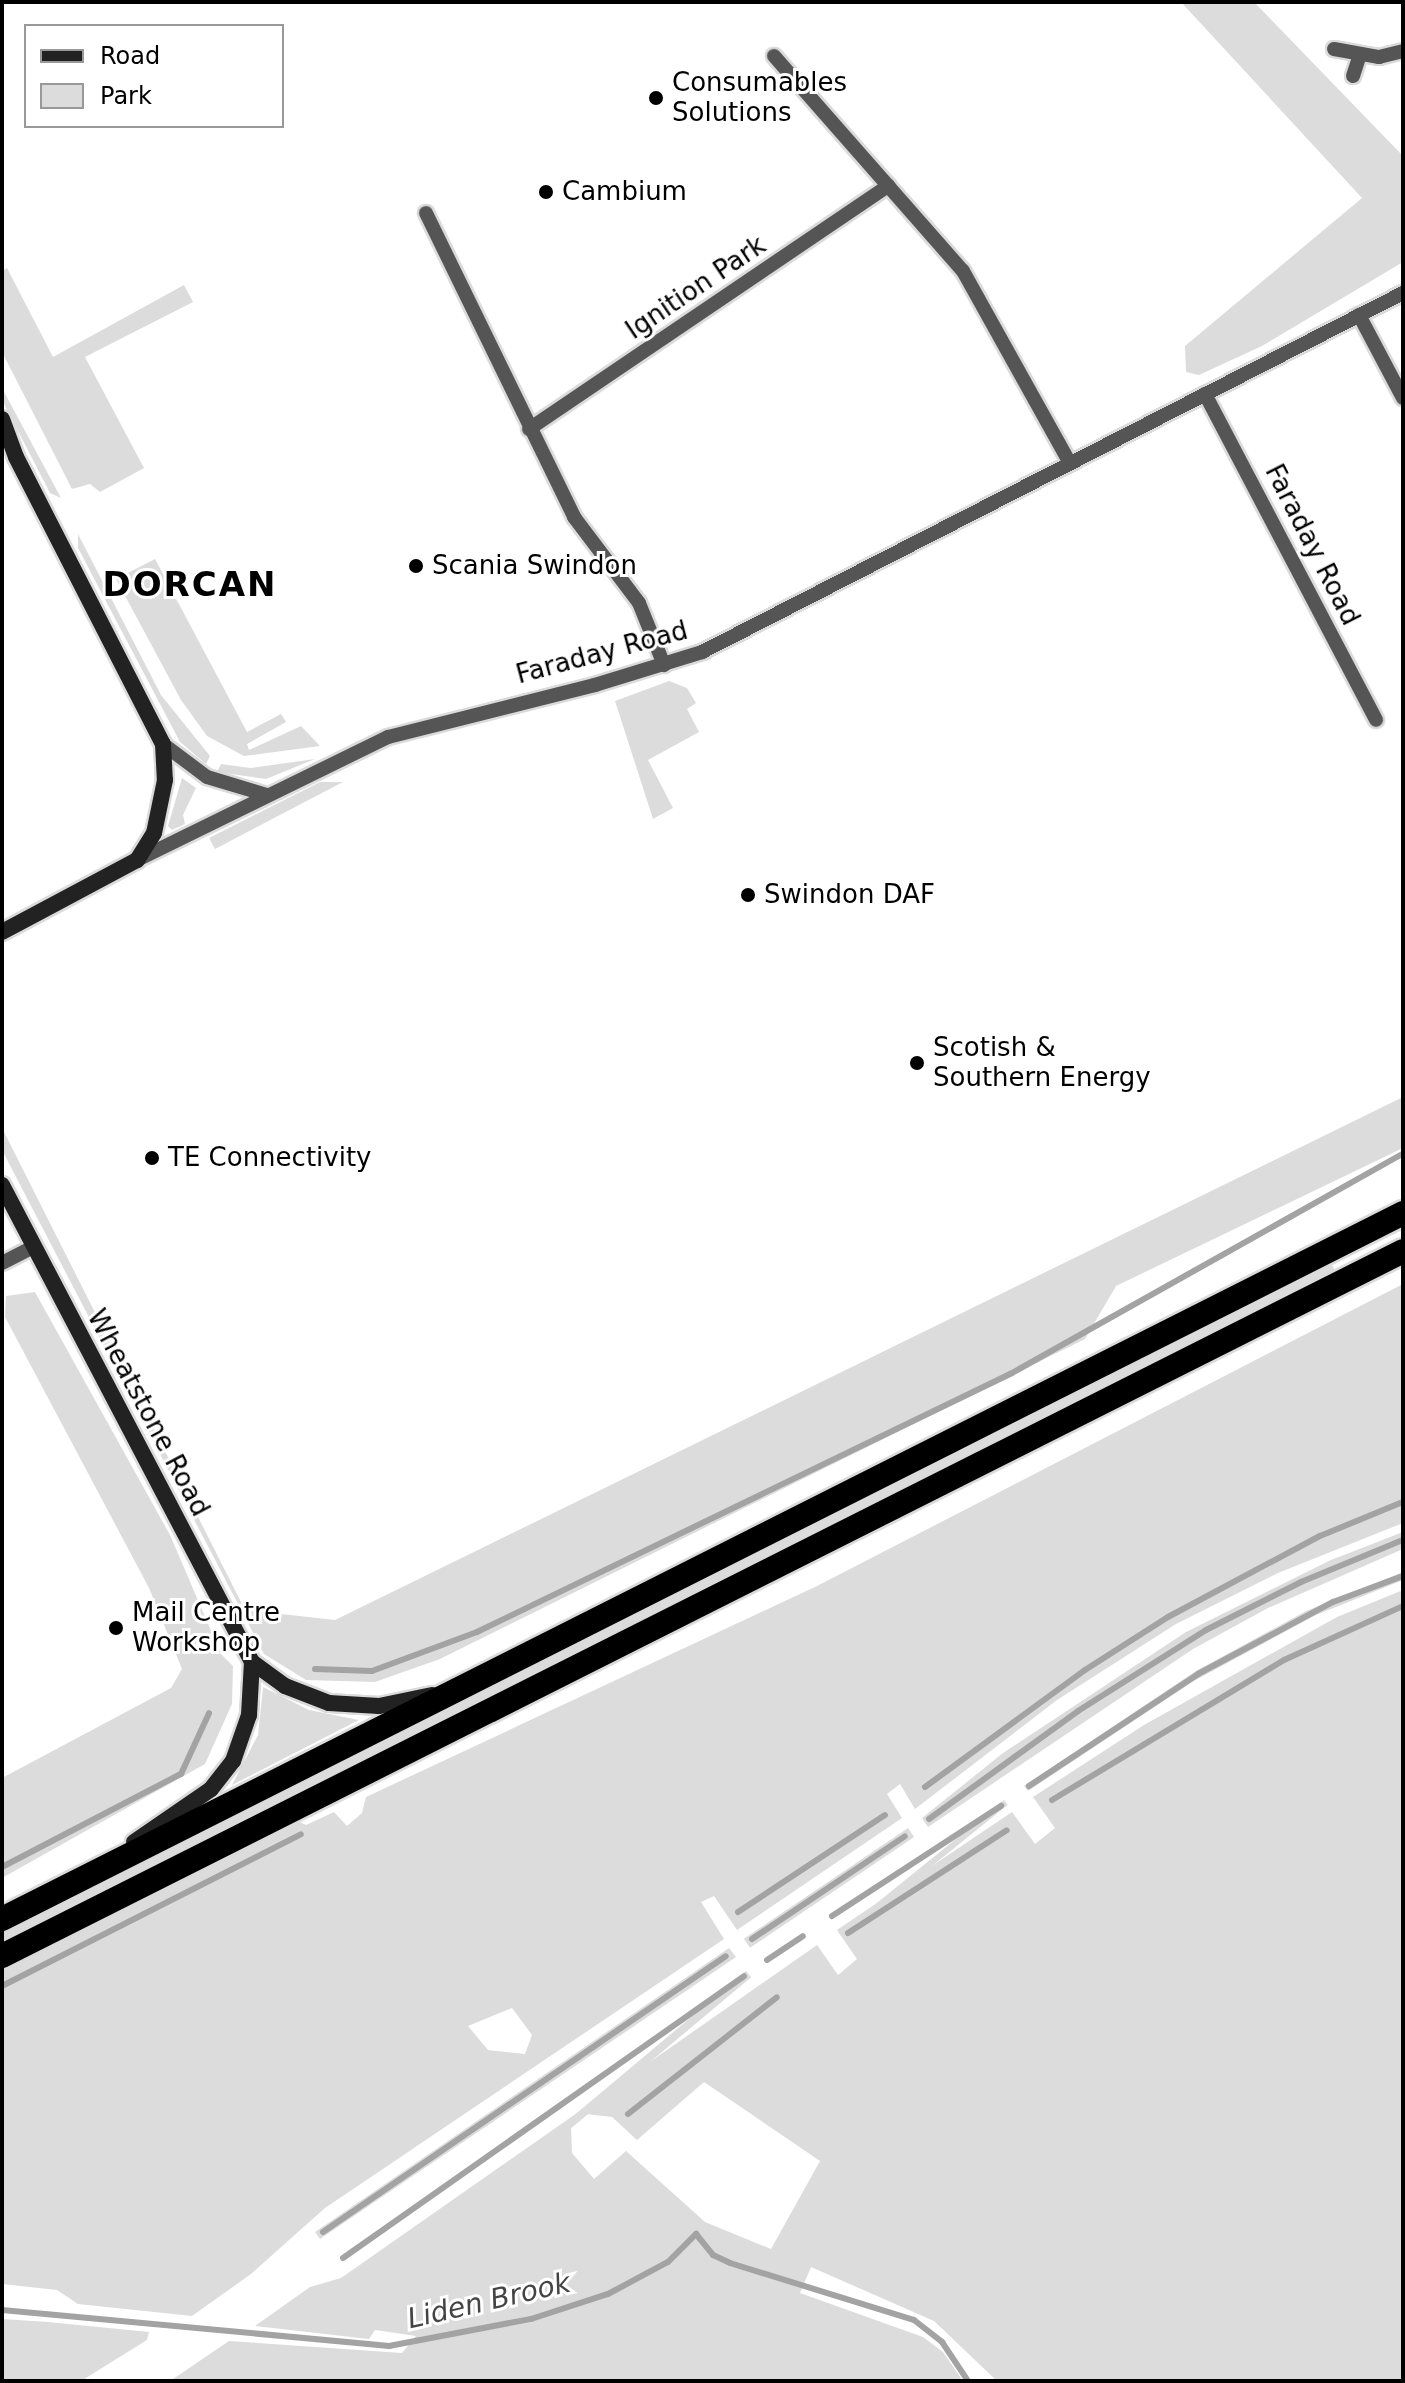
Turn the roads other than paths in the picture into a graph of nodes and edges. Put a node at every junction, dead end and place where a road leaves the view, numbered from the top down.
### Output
1 (1334, 49) dead end
2 (1403, 51) edge
3 (1360, 55) junction
4 (774, 56) dead end
5 (1353, 76) dead end
6 (888, 186) junction
7 (426, 213) dead end
8 (1403, 293) edge
9 (1359, 315) junction
10 (1205, 394) junction
11 (1403, 398) edge
12 (2, 419) edge
13 (529, 429) junction
14 (2, 443) edge
15 (16, 457) junction
16 (1070, 463) junction
17 (664, 665) junction
18 (1376, 720) dead end
19 (163, 744) junction
20 (267, 795) junction
21 (137, 860) junction
22 (2, 932) edge
23 (2, 1185) edge
24 (1403, 1213) edge
25 (33, 1247) junction
26 (1403, 1251) edge
27 (2, 1263) edge
28 (252, 1662) junction
29 (456, 1691) junction
30 (83, 1878) junction
31 (2, 1919) edge
32 (2, 1956) edge

1 - 3 street
2 - 3 street
3 - 5 street
4 - 6 street
6 - 13 street, Ignition Park
6 - 16 street
7 - 13 street
8 - 9 street, Faraday Road
9 - 10 street, Faraday Road
9 - 11 street
10 - 16 street, Faraday Road
10 - 18 street, Faraday Road
12 - 15 main road
13 - 17 street
14 - 15 main road
15 - 19 main road
16 - 17 street, Faraday Road
17 - 20 street, Faraday Road
19 - 20 street
19 - 21 main road
20 - 21 street, Faraday Road
21 - 22 main road, Faraday Road
23 - 25 main road, Wheatstone Road
24 - 29 highway
25 - 27 street
25 - 28 main road, Wheatstone Road
26 - 32 highway
28 - 29 main road
28 - 30 main road
29 - 30 highway
30 - 31 highway

